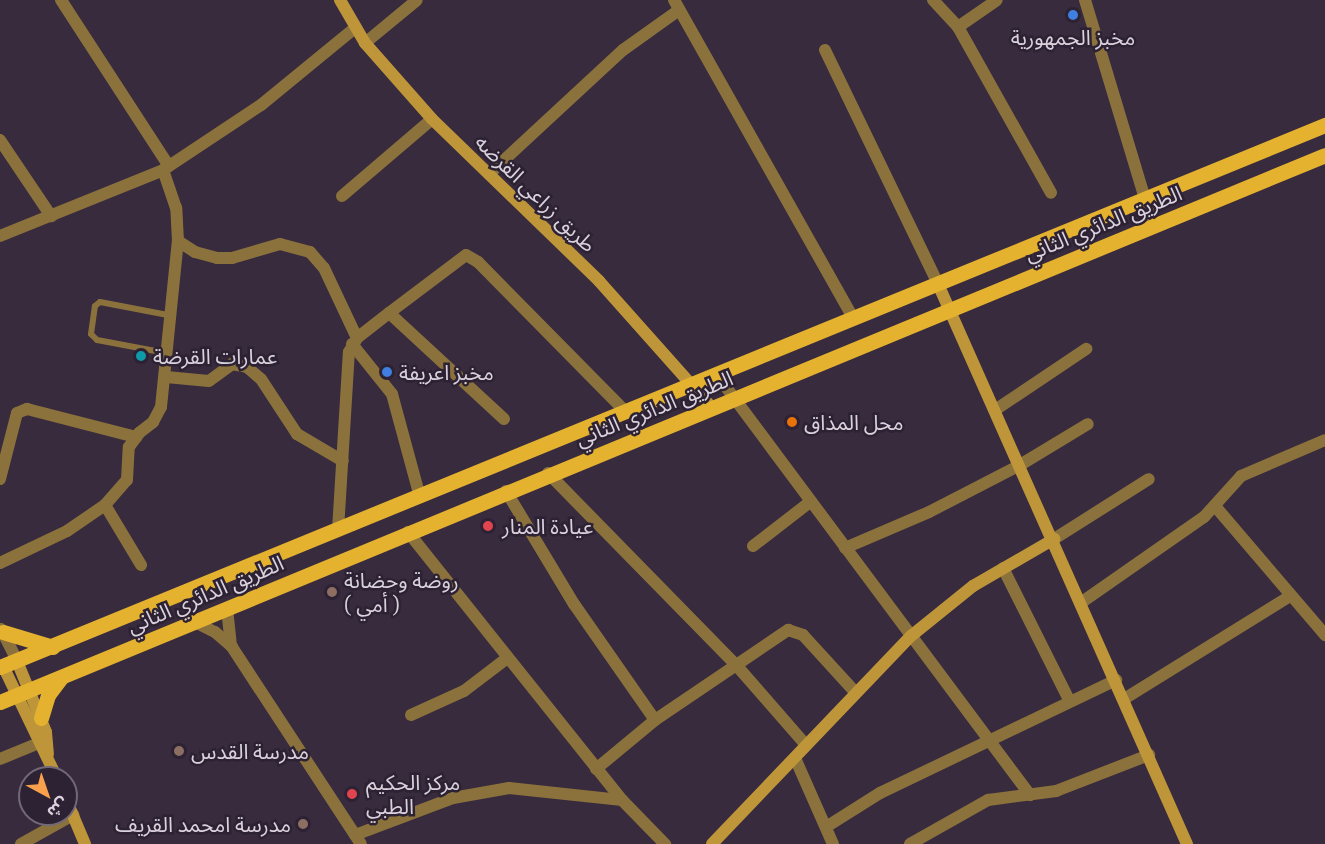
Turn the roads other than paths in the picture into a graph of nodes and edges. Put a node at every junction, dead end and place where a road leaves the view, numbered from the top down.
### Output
1 (61, 0) edge
2 (340, 0) edge
3 (417, 0) edge
4 (933, 0) edge
5 (998, 0) edge
6 (1085, 0) edge
7 (676, 5) edge
8 (958, 27) junction
9 (355, 28) junction
10 (365, 43) junction
11 (825, 51) dead end
12 (432, 119) junction
13 (1325, 125) edge
14 (0, 140) edge
15 (1325, 155) edge
16 (166, 168) junction
17 (489, 174) junction
18 (1051, 194) dead end
19 (342, 196) dead end
20 (1143, 199) junction
21 (51, 216) junction
22 (1153, 225) junction
23 (0, 236) edge
24 (178, 241) junction
25 (938, 284) junction
26 (949, 309) junction
27 (389, 313) junction
28 (168, 315) junction
29 (854, 319) junction
30 (354, 341) junction
31 (1086, 349) dead end
32 (166, 353) junction
33 (717, 375) junction
34 (166, 377) junction
35 (693, 384) junction
36 (732, 400) junction
37 (712, 408) junction
38 (995, 410) junction
39 (626, 412) junction
40 (504, 419) dead end
41 (1088, 424) dead end
42 (136, 437) junction
43 (1325, 440) edge
44 (343, 462) junction
45 (1020, 465) junction
46 (548, 473) junction
47 (0, 479) edge
48 (1149, 479) dead end
49 (506, 491) junction
50 (420, 497) junction
51 (810, 501) junction
52 (105, 505) junction
53 (1215, 506) junction
54 (338, 530) junction
55 (408, 532) junction
56 (1054, 539) junction
57 (753, 546) dead end
58 (844, 548) junction
59 (0, 563) edge
60 (141, 565) dead end
61 (1003, 568) junction
62 (1290, 596) junction
63 (1082, 602) junction
64 (227, 608) junction
65 (195, 622) junction
66 (1, 629) edge
67 (1325, 635) edge
68 (911, 636) junction
69 (53, 647) junction
70 (232, 647) junction
71 (506, 659) junction
72 (5, 663) edge
73 (737, 666) junction
74 (63, 676) junction
75 (1116, 680) junction
76 (855, 692) junction
77 (22, 693) junction
78 (1124, 699) junction
79 (1069, 700) junction
80 (0, 702) edge
81 (411, 715) dead end
82 (41, 718) junction
83 (655, 720) junction
84 (986, 739) junction
85 (39, 742) junction
86 (804, 744) junction
87 (1149, 755) junction
88 (48, 758) junction
89 (795, 758) junction
90 (0, 759) edge
91 (52, 766) edge
92 (596, 769) junction
93 (1030, 795) junction
94 (622, 800) junction
95 (53, 826) edge
96 (78, 826) edge
97 (826, 826) junction
98 (358, 839) edge
99 (21, 844) edge
100 (85, 844) edge
101 (665, 844) edge
102 (712, 844) edge
103 (832, 844) edge
104 (910, 844) edge
105 (1187, 844) edge

1 - 16 street
2 - 9 street, طريق زراعي القرضه
3 - 10 street
4 - 8 street
5 - 8 street
6 - 20 street
7 - 17 street
7 - 29 street
8 - 18 street
9 - 10 street, طريق زراعي القرضه
9 - 16 street
10 - 12 street, طريق زراعي القرضه
11 - 25 street
12 - 17 street, طريق زراعي القرضه
12 - 19 street
13 - 20 main road, الطريق الدائري الثاني
14 - 21 street
15 - 22 main road, الطريق الدائري الثاني
16 - 21 street
16 - 24 street
17 - 35 street, طريق زراعي القرضه
20 - 22 street
20 - 25 main road, الطريق الدائري الثاني
21 - 23 street
22 - 26 main road, الطريق الدائري الثاني
24 - 28 street
24 - 30 street
25 - 26 street
25 - 29 main road, الطريق الدائري الثاني
26 - 36 main road, الطريق الدائري الثاني
26 - 38 street
27 - 30 street
27 - 39 street
27 - 40 street
28 - 32 street
28 - 32 lane
29 - 33 main road, الطريق الدائري الثاني
30 - 44 street
30 - 50 street
31 - 38 street
32 - 34 street
33 - 35 main road, الطريق الدائري الثاني
33 - 36 street
34 - 42 street
34 - 44 street
35 - 37 street, طريق زراعي القرضه
35 - 39 main road, الطريق الدائري الثاني
36 - 37 main road, الطريق الدائري الثاني
36 - 51 street
37 - 46 main road, الطريق الدائري الثاني
38 - 45 street
39 - 50 main road, الطريق الدائري الثاني
41 - 45 street
42 - 47 street
42 - 52 street
43 - 53 street
44 - 54 street
45 - 56 street
45 - 58 street
46 - 49 main road, الطريق الدائري الثاني
46 - 73 street
48 - 56 street
49 - 55 main road, الطريق الدائري الثاني
49 - 83 street
50 - 54 main road, الطريق الدائري الثاني
51 - 57 street
51 - 58 street
52 - 59 street
52 - 60 street
53 - 62 street
53 - 63 street
54 - 69 main road, الطريق الدائري الثاني
55 - 64 main road, الطريق الدائري الثاني
55 - 71 street
56 - 61 street
56 - 63 street
58 - 68 street
61 - 68 street
61 - 79 street
62 - 67 street
62 - 78 street
63 - 75 street
64 - 65 main road, الطريق الدائري الثاني
64 - 70 street
65 - 70 street
65 - 74 main road, الطريق الدائري الثاني
66 - 69 main road
66 - 72 street
68 - 76 street
68 - 84 street
69 - 72 main road, الطريق الدائري الثاني
70 - 98 street
71 - 81 street
71 - 92 street
72 - 77 street
73 - 76 street
73 - 83 street
73 - 86 street
74 - 77 main road, الطريق الدائري الثاني
74 - 82 main road
75 - 78 street
75 - 79 street
76 - 86 street
77 - 80 main road, الطريق الدائري الثاني
77 - 82 street
77 - 85 street
78 - 87 street
79 - 84 street
82 - 88 street
83 - 92 street
84 - 93 street
84 - 97 street
85 - 88 street
85 - 90 street
86 - 89 street
87 - 93 street
87 - 105 street
88 - 91 street
89 - 97 street
89 - 102 street
92 - 94 street
93 - 104 street
94 - 98 street
94 - 101 street
95 - 99 street
96 - 100 street
97 - 103 street

